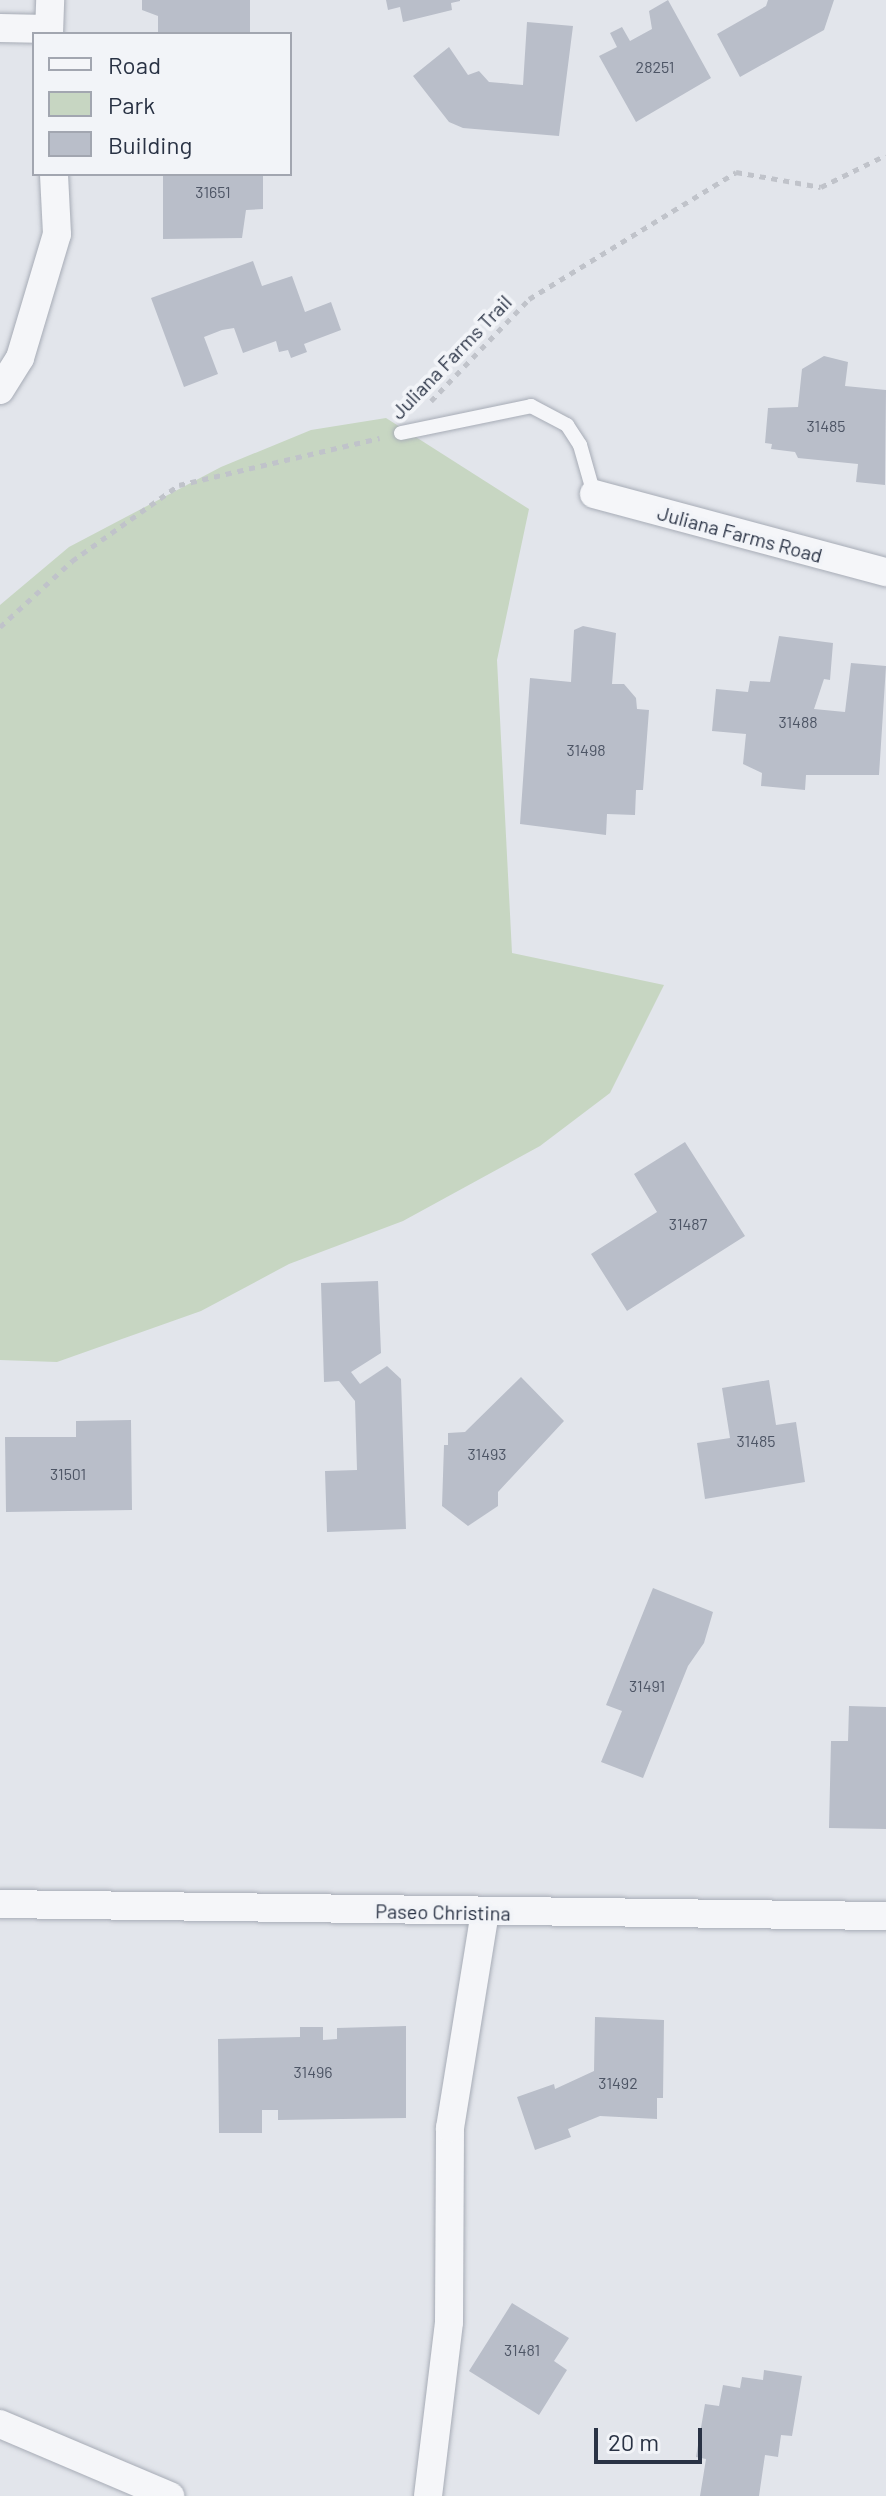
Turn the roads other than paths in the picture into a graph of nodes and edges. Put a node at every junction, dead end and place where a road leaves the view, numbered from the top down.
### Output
1 (50, 0) edge
2 (0, 28) edge
3 (48, 32) edge
4 (54, 176) edge
5 (0, 390) edge
6 (401, 433) road end
7 (594, 494) joint
8 (886, 572) edge
9 (0, 1904) edge
10 (485, 1913) junction
11 (886, 1916) edge
12 (0, 2424) edge
13 (161, 2492) edge
14 (428, 2496) edge

1 - 3 street
2 - 3 street
4 - 5 street
6 - 7 lane
7 - 8 street, Juliana Farms Road
9 - 10 street, Paseo Christina
10 - 11 street, Paseo Christina
10 - 14 street
12 - 13 street

